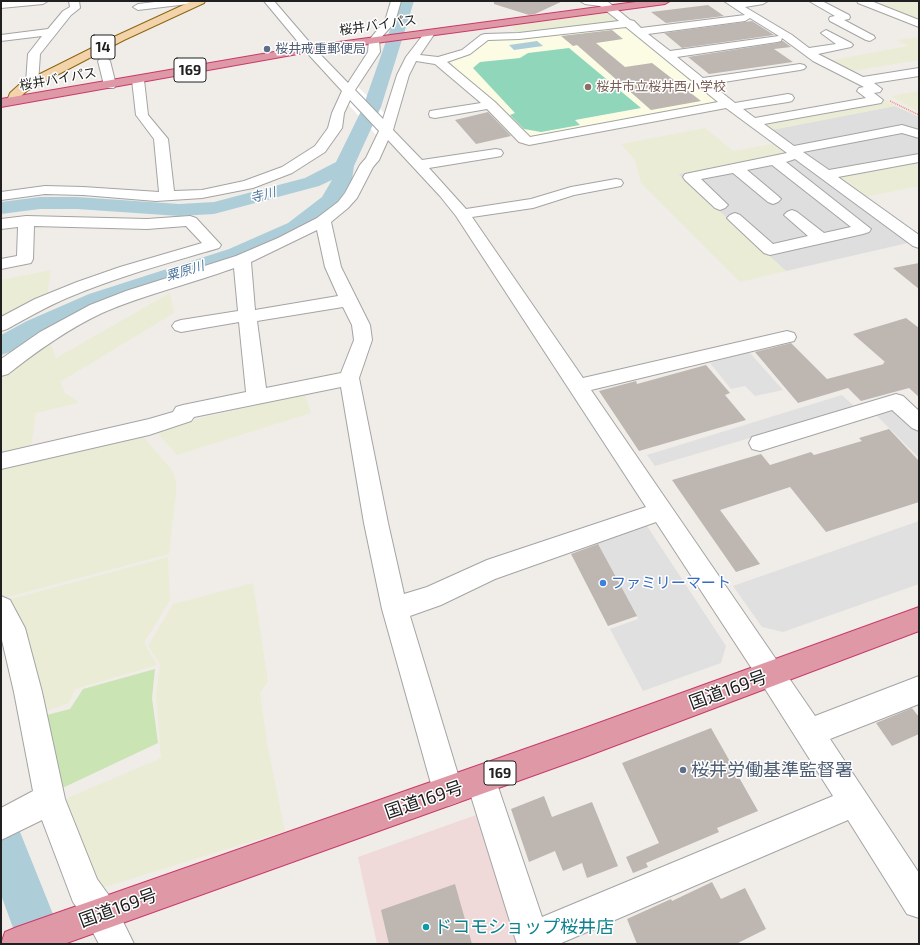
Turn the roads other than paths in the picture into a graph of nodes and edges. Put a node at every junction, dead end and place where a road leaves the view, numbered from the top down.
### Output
1 (43, 1) edge
2 (74, 1) edge
3 (188, 1) edge
4 (200, 1) edge
5 (269, 1) edge
6 (396, 1) edge
7 (584, 1) edge
8 (665, 1) edge
9 (764, 1) edge
10 (814, 1) edge
11 (862, 1) edge
12 (607, 3) edge
13 (732, 3) edge
14 (1, 5) edge
15 (718, 5) dead end
16 (138, 7) dead end
17 (745, 18) dead end
18 (632, 23) junction
19 (919, 24) edge
20 (52, 32) junction
21 (427, 33) junction
22 (826, 33) dead end
23 (801, 35) dead end
24 (782, 36) junction
25 (1, 38) edge
26 (870, 38) dead end
27 (377, 40) junction
28 (716, 40) dead end
29 (309, 49) junction
30 (848, 52) dead end
31 (667, 55) junction
32 (812, 55) junction
33 (412, 57) junction
34 (104, 61) dead end
35 (439, 61) junction
36 (800, 67) dead end
37 (919, 72) edge
38 (770, 79) dead end
39 (138, 80) junction
40 (862, 81) junction
41 (32, 83) junction
42 (110, 85) junction
43 (350, 92) junction
44 (720, 95) junction
45 (753, 95) dead end
46 (788, 98) dead end
47 (13, 101) junction
48 (1, 103) edge
49 (491, 105) junction
50 (435, 114) dead end
51 (753, 122) junction
52 (385, 129) junction
53 (919, 134) edge
54 (794, 147) junction
55 (496, 153) dead end
56 (919, 158) edge
57 (775, 160) junction
58 (420, 165) junction
59 (736, 168) junction
60 (827, 175) junction
61 (616, 183) dead end
62 (1, 196) edge
63 (167, 196) junction
64 (773, 199) dead end
65 (720, 204) dead end
66 (462, 214) junction
67 (792, 215) dead end
68 (735, 218) dead end
69 (26, 221) junction
70 (322, 221) junction
71 (1, 224) edge
72 (820, 238) junction
73 (919, 242) edge
74 (242, 260) junction
75 (1, 264) edge
76 (350, 300) junction
77 (247, 316) junction
78 (1, 325) edge
79 (181, 326) dead end
80 (787, 337) dead end
81 (1, 369) edge
82 (349, 378) junction
83 (579, 386) junction
84 (257, 397) junction
85 (919, 423) edge
86 (760, 444) dead end
87 (1, 461) edge
88 (661, 511) junction
89 (1, 608) edge
90 (395, 609) junction
91 (919, 619) edge
92 (772, 675) junction
93 (919, 690) edge
94 (810, 733) junction
95 (481, 780) junction
96 (448, 791) junction
97 (46, 801) junction
98 (855, 802) junction
99 (1, 825) edge
100 (919, 902) edge
101 (90, 918) junction
102 (533, 941) edge
103 (17, 944) edge
104 (117, 944) edge

1 - 14 street
2 - 20 street
3 - 16 street
4 - 41 main road, 14
5 - 29 street
6 - 27 street
7 - 12 street
8 - 12 highway, 桜井バイパス / 169
9 - 13 street
10 - 26 street
11 - 19 street
12 - 18 street
12 - 21 highway, 桜井バイパス / 169
13 - 15 street
13 - 24 street
17 - 18 street
18 - 31 street
18 - 35 street
20 - 25 street
20 - 41 street
21 - 27 highway, 桜井バイパス / 169
21 - 33 street
22 - 32 street
23 - 24 street
24 - 28 street
24 - 31 street
24 - 32 street
27 - 29 highway, 桜井バイパス / 169
27 - 43 street
29 - 39 highway, 桜井バイパス / 169
29 - 43 street
30 - 32 street
31 - 44 street
32 - 40 street
33 - 35 street
33 - 52 street
34 - 42 street
35 - 49 street
36 - 44 street
37 - 40 street
38 - 44 street
39 - 42 highway, 桜井バイパス / 169
39 - 63 street
40 - 51 street
41 - 47 main road, 14
42 - 47 highway, 桜井バイパス / 169
43 - 52 street
43 - 63 street
44 - 45 street
44 - 46 street
44 - 49 street
44 - 51 street
47 - 48 highway, 桜井バイパス / 169
49 - 50 street
51 - 54 street
52 - 58 street
52 - 70 street
53 - 54 street
54 - 57 street
54 - 60 street
55 - 58 street
56 - 60 street
57 - 59 street
57 - 72 street
58 - 66 street
59 - 64 street
59 - 65 street
60 - 73 street
61 - 66 street
62 - 63 street
66 - 83 street
67 - 72 street
68 - 72 street
69 - 71 street
69 - 75 street
69 - 78 street
70 - 74 street
70 - 76 street
74 - 77 street
74 - 81 street
76 - 77 street
76 - 82 street
77 - 79 street
77 - 84 street
80 - 83 street
82 - 84 street
82 - 90 street
83 - 88 street
84 - 87 street
85 - 86 street
88 - 90 street
88 - 92 street
89 - 97 street
90 - 96 street
91 - 92 highway, 国道169号 / 169
92 - 94 street
92 - 95 highway, 国道169号 / 169
93 - 94 street
94 - 98 street
95 - 96 highway, 国道169号 / 169
95 - 102 street
96 - 101 highway, 国道169号 / 169
97 - 99 street
97 - 101 street
98 - 100 street
98 - 102 street
101 - 103 highway, 国道169号 / 169
101 - 104 street

